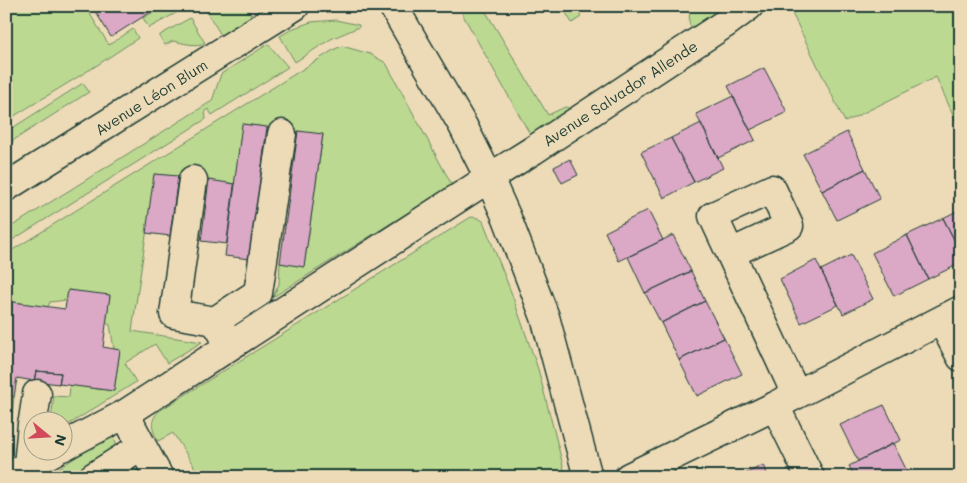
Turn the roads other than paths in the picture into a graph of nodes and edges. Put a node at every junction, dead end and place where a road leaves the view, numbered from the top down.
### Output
1 (295, 6) edge
2 (393, 6) edge
3 (749, 6) edge
4 (282, 134) dead end
5 (489, 178) junction
6 (193, 180) dead end
7 (6, 188) edge
8 (730, 254) dead end
9 (951, 316) edge
10 (215, 321) junction
11 (230, 346) junction
12 (961, 357) edge
13 (37, 394) dead end
14 (785, 400) junction
15 (35, 410) edge
16 (125, 414) junction
17 (72, 442) edge
18 (142, 446) junction
19 (38, 460) edge
20 (19, 471) edge
21 (93, 477) edge
22 (159, 477) edge
23 (588, 477) edge
24 (628, 477) edge
25 (810, 477) edge

1 - 7 street, Avenue Léon Blum
2 - 5 street
3 - 5 street, Avenue Salvador Allende
4 - 10 street
5 - 11 street, Avenue Salvador Allende
5 - 23 street
6 - 10 street
8 - 14 street
9 - 12 street
9 - 14 street
10 - 11 street
11 - 16 street, Avenue Salvador Allende
13 - 15 street
14 - 24 street
14 - 25 street
16 - 17 street, Avenue Salvador Allende
16 - 18 street
18 - 21 street
18 - 22 street
19 - 20 street

